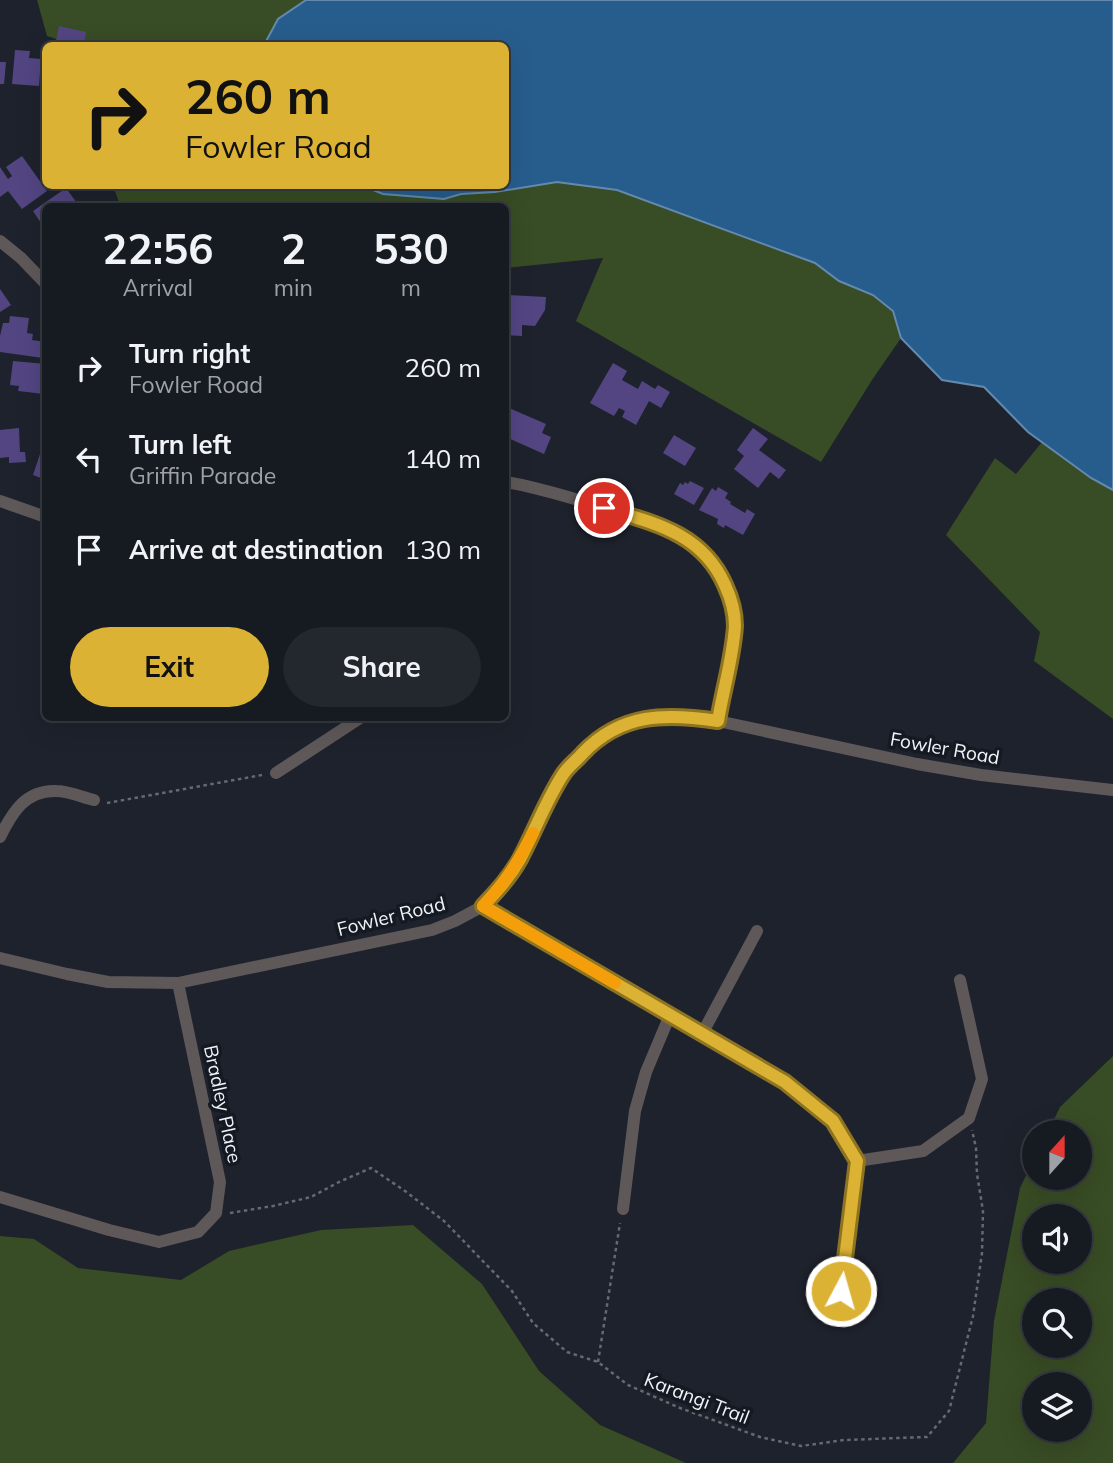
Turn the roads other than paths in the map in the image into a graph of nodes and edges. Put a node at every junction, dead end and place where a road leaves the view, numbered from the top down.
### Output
1 (0, 242) edge
2 (42, 280) edge
3 (509, 483) edge
4 (0, 501) edge
5 (42, 516) edge
6 (355, 721) edge
7 (718, 721) junction
8 (276, 773) road end
9 (1113, 790) edge
10 (94, 800) road end
11 (0, 837) edge
12 (483, 906) junction
13 (757, 931) dead end
14 (0, 958) edge
15 (960, 980) dead end
16 (178, 983) junction
17 (670, 1015) junction
18 (702, 1034) junction
19 (857, 1161) junction
20 (0, 1197) edge
21 (623, 1209) road end
22 (841, 1291) dead end

1 - 2 street
3 - 7 street
4 - 5 street
6 - 8 street
7 - 9 street, Fowler Road
7 - 12 street, Fowler Road
10 - 11 street
12 - 16 street, Fowler Road
12 - 17 street
13 - 18 street
14 - 16 street, Fowler Road
15 - 19 street
16 - 20 street, Bradley Place
17 - 18 street
17 - 21 street
18 - 19 street
19 - 22 street

